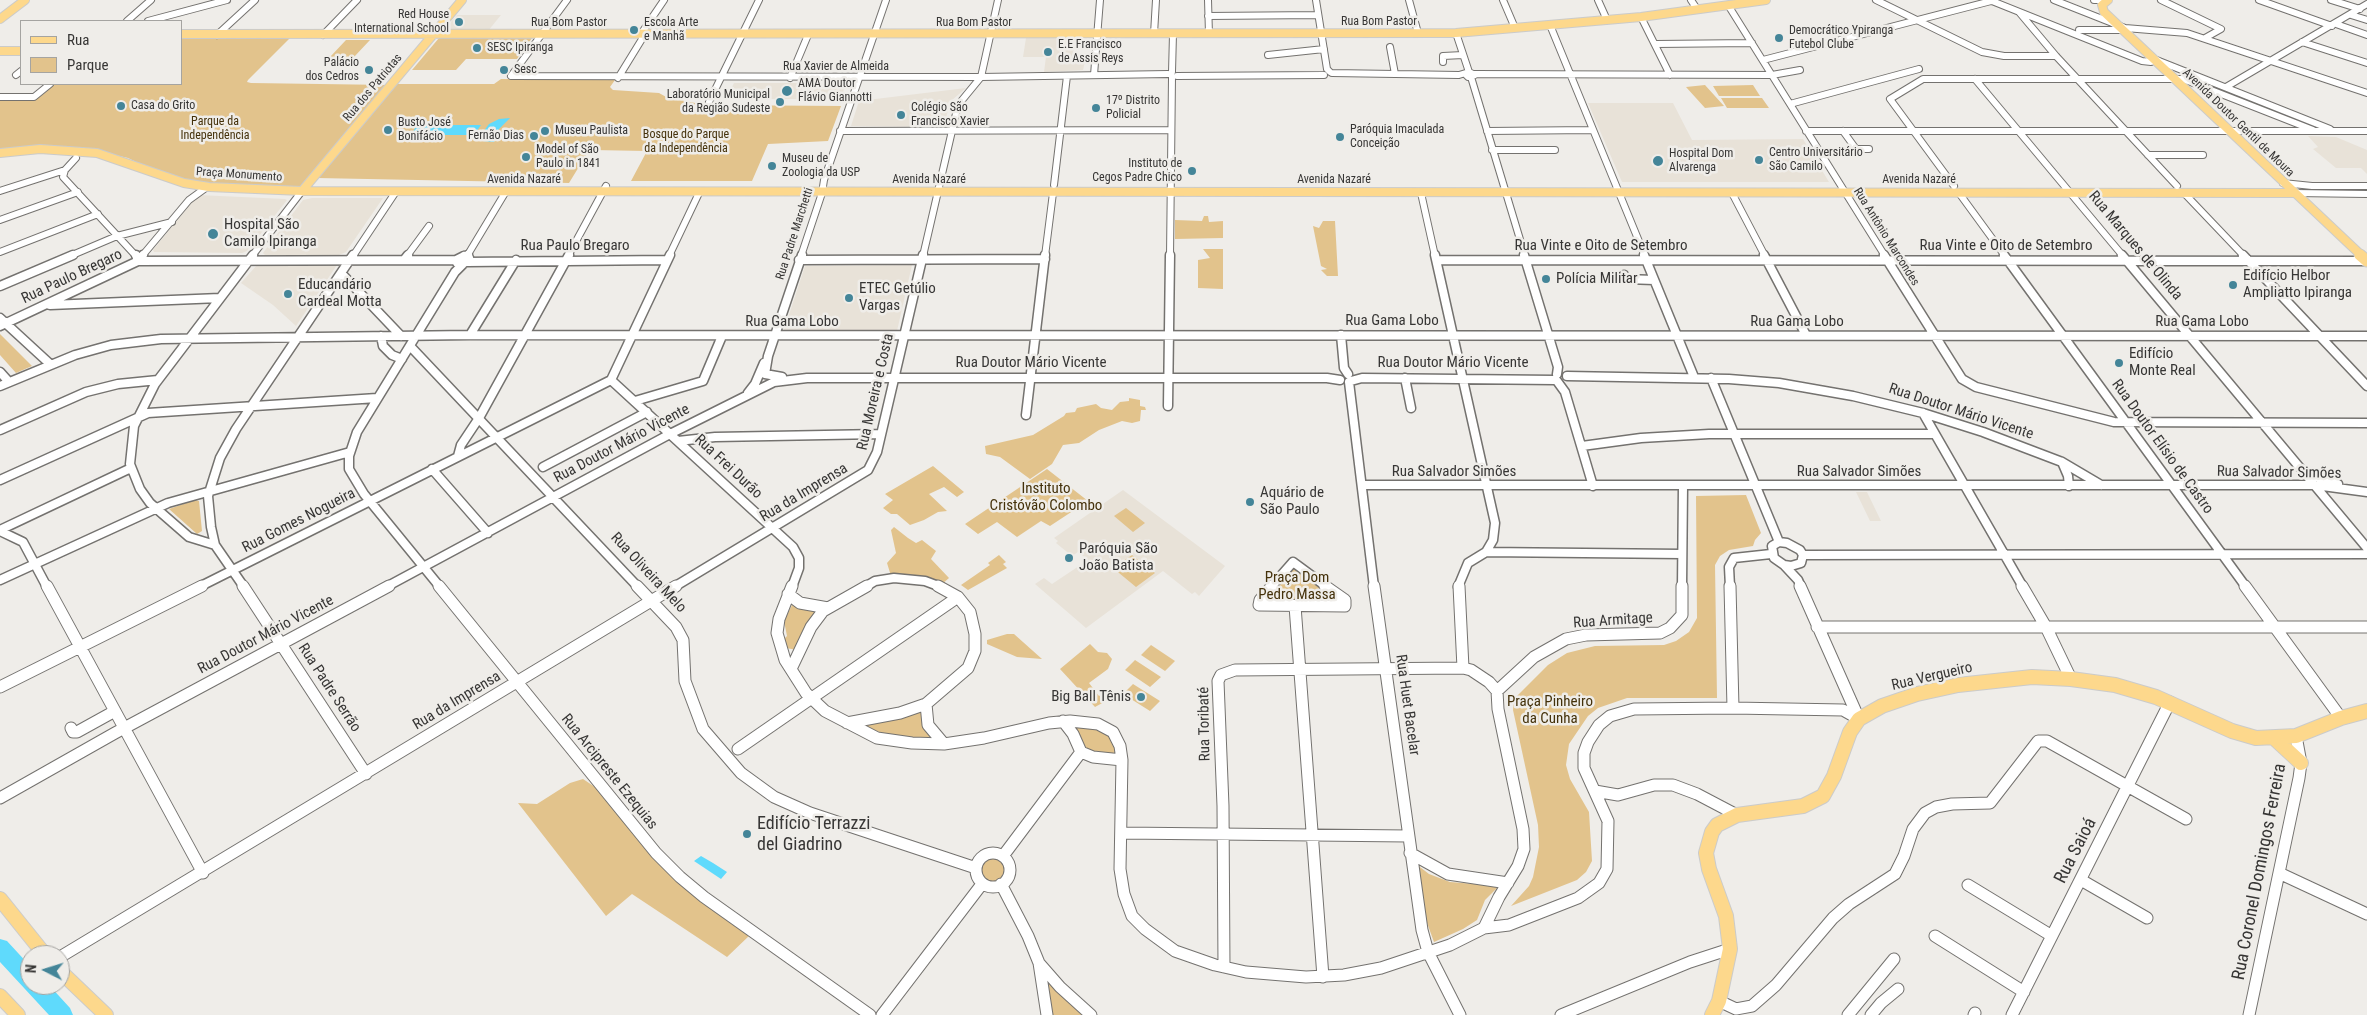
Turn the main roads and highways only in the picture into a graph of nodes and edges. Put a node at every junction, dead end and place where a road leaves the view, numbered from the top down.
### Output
1 (25, 0) edge
2 (462, 0) edge
3 (1766, 0) edge
4 (2107, 0) edge
5 (1743, 2) edge
6 (0, 19) edge
7 (182, 34) edge
8 (433, 35) junction
9 (0, 51) edge
10 (20, 51) edge
11 (0, 152) edge
12 (2284, 187) junction
13 (604, 189) junction
14 (822, 189) junction
15 (1170, 189) junction
16 (1503, 189) junction
17 (1617, 189) junction
18 (1843, 189) junction
19 (1957, 189) junction
20 (302, 191) junction
21 (505, 193) junction
22 (2367, 261) edge
23 (2367, 711) edge
24 (2274, 738) junction
25 (2300, 763) road end
26 (0, 899) edge
27 (37, 945) edge
28 (70, 981) edge
29 (0, 996) edge
30 (18, 1015) edge
31 (106, 1015) edge
32 (1712, 1015) edge

1 - 6 main road
2 - 8 main road, Rua dos Patriotas
3 - 5 main road, Rua Bom Pastor
4 - 12 main road, Avenida Doutor Gentil de Moura
5 - 8 main road, Rua Bom Pastor
7 - 8 main road, Rua Bom Pastor
8 - 20 main road, Rua dos Patriotas
9 - 10 main road
11 - 20 main road, Praça Monumento
12 - 19 main road, Avenida Nazaré
12 - 19 main road, Avenida Nazaré
12 - 22 main road
13 - 14 main road, Avenida Nazaré
13 - 14 main road, Avenida Nazaré
13 - 21 main road, Avenida Nazaré
13 - 21 main road, Avenida Nazaré
14 - 15 main road, Avenida Nazaré
15 - 16 main road, Avenida Nazaré
15 - 16 main road, Avenida Nazaré
16 - 17 main road, Avenida Nazaré
17 - 18 main road, Avenida Nazaré
17 - 18 main road, Avenida Nazaré
18 - 19 main road, Avenida Nazaré
20 - 21 main road, Avenida Nazaré
23 - 24 main road, Rua Vergueiro
24 - 25 main road
24 - 32 main road, Rua Vergueiro
26 - 27 main road
28 - 31 main road
29 - 30 main road

